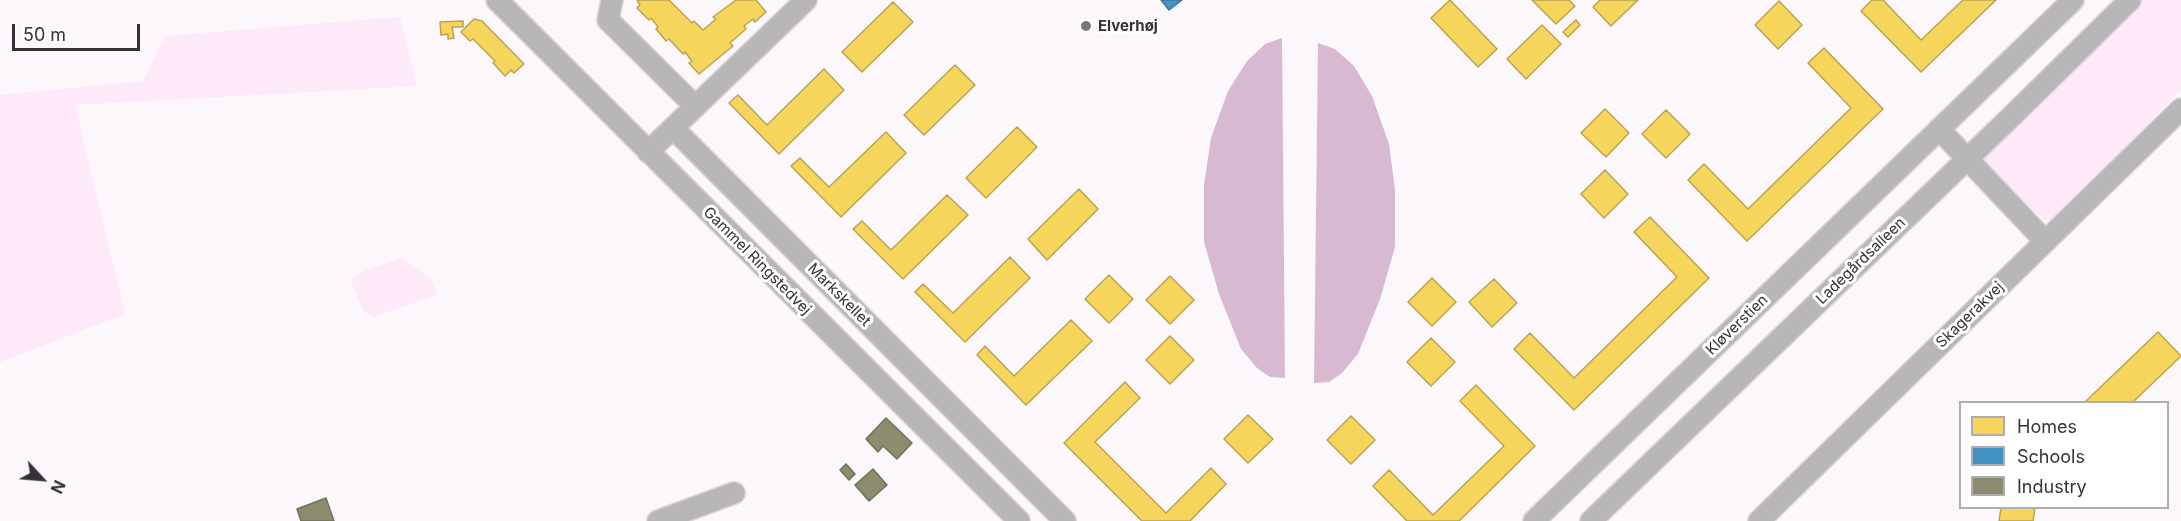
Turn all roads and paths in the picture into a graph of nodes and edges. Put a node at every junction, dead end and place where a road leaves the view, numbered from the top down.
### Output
1 (497, 0) edge
2 (612, 0) edge
3 (806, 0) edge
4 (2073, 0) edge
5 (2130, 0) edge
6 (695, 106) junction
7 (2181, 109) edge
8 (673, 128) junction
9 (1939, 129) junction
10 (648, 152) junction
11 (1968, 158) junction
12 (2045, 241) junction
13 (1006, 462) junction
14 (983, 486) junction
15 (734, 493) dead end
16 (658, 521) edge
17 (1019, 521) edge
18 (1065, 521) edge
19 (1534, 521) edge
20 (1591, 521) edge
21 (1759, 521) edge

1 - 10 street, Gammel Ringstedvej
2 - 6 street
3 - 6 street
4 - 9 street, Kløverstien
5 - 11 street, Ladegårdsalleen
6 - 8 street
7 - 12 street, Skagerakvej
8 - 10 street
8 - 13 street, Markskellet
9 - 11 street
9 - 19 street, Kløverstien
10 - 14 street, Gammel Ringstedvej
11 - 12 street
11 - 20 street, Ladegårdsalleen
12 - 21 street, Skagerakvej
13 - 14 street
13 - 18 street, Markskellet
14 - 17 street, Gammel Ringstedvej
15 - 16 street

